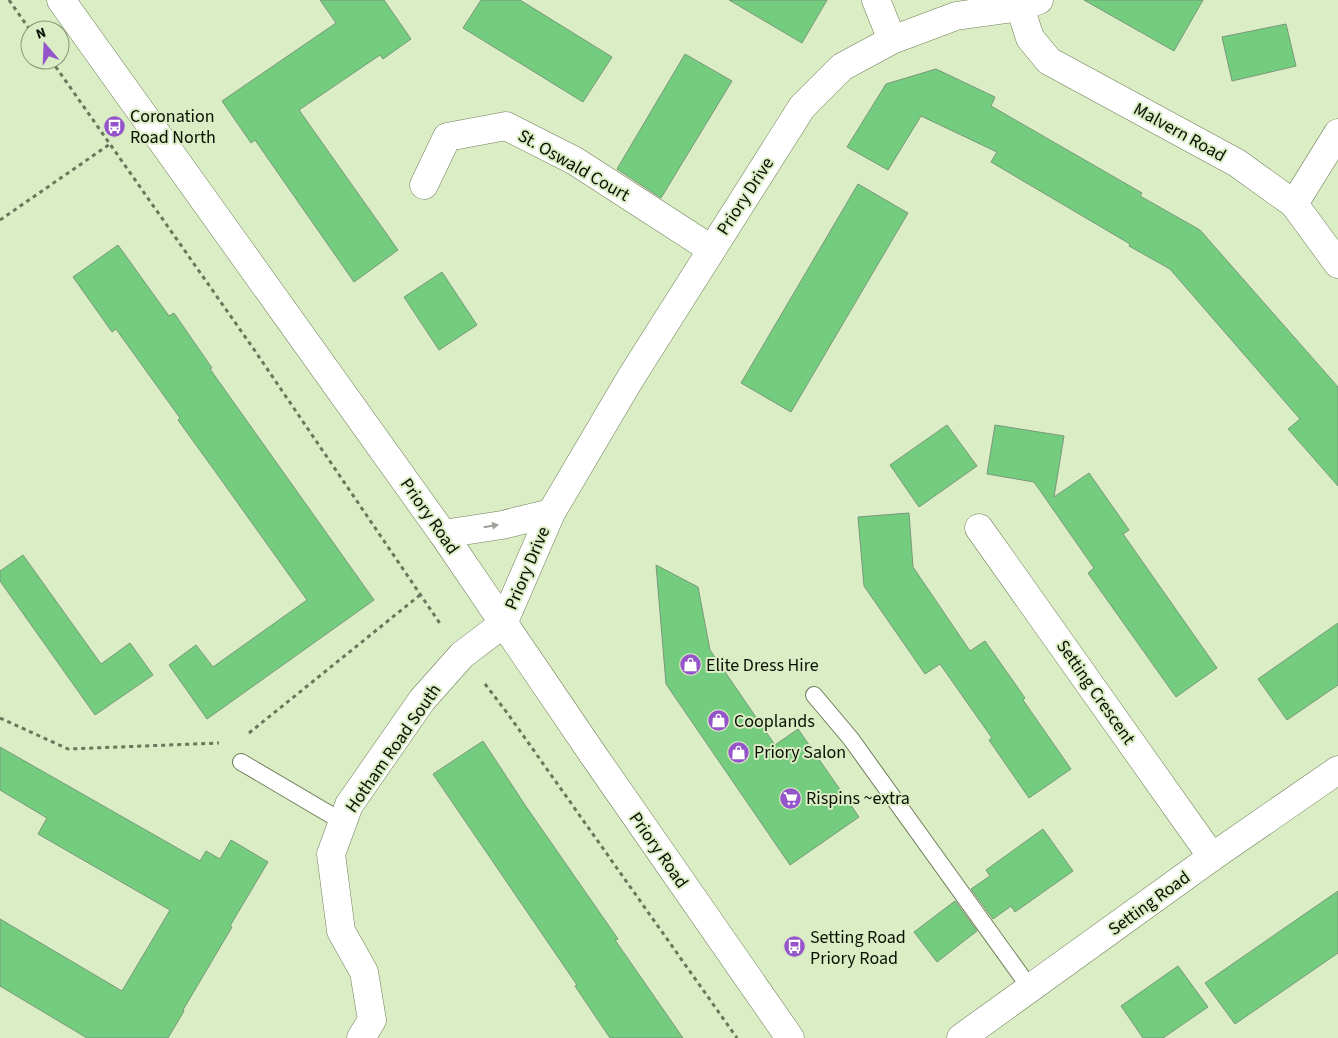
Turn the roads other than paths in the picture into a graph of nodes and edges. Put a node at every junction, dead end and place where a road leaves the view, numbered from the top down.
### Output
1 (62, 0) edge
2 (876, 0) edge
3 (1029, 4) edge
4 (892, 40) junction
5 (1338, 133) edge
6 (424, 185) dead end
7 (1294, 204) junction
8 (711, 249) junction
9 (1338, 264) edge
10 (551, 513) junction
11 (980, 528) dead end
12 (443, 534) junction
13 (503, 624) junction
14 (814, 695) dead end
15 (241, 762) dead end
16 (1338, 770) edge
17 (343, 822) junction
18 (1212, 857) junction
19 (1030, 988) junction
20 (361, 1038) edge
21 (790, 1038) edge
22 (961, 1038) edge

1 - 12 street, Priory Road
2 - 4 street
3 - 4 street, Priory Drive
3 - 7 street, Malvern Road
4 - 8 street, Priory Drive
5 - 7 street
6 - 8 street, St. Oswald Court
7 - 9 street, Malvern Road
8 - 10 street, Priory Drive
12 -> 10 street, Priory Drive
10 - 13 street, Priory Drive
11 - 18 street, Setting Crescent
12 - 13 street, Priory Road
13 - 17 street, Hotham Road South
13 - 21 street, Priory Road
14 - 19 lane
15 - 17 lane
16 - 18 street, Setting Road
17 - 20 street, Hotham Road South
18 - 19 street, Setting Road
19 - 22 street, Setting Road

